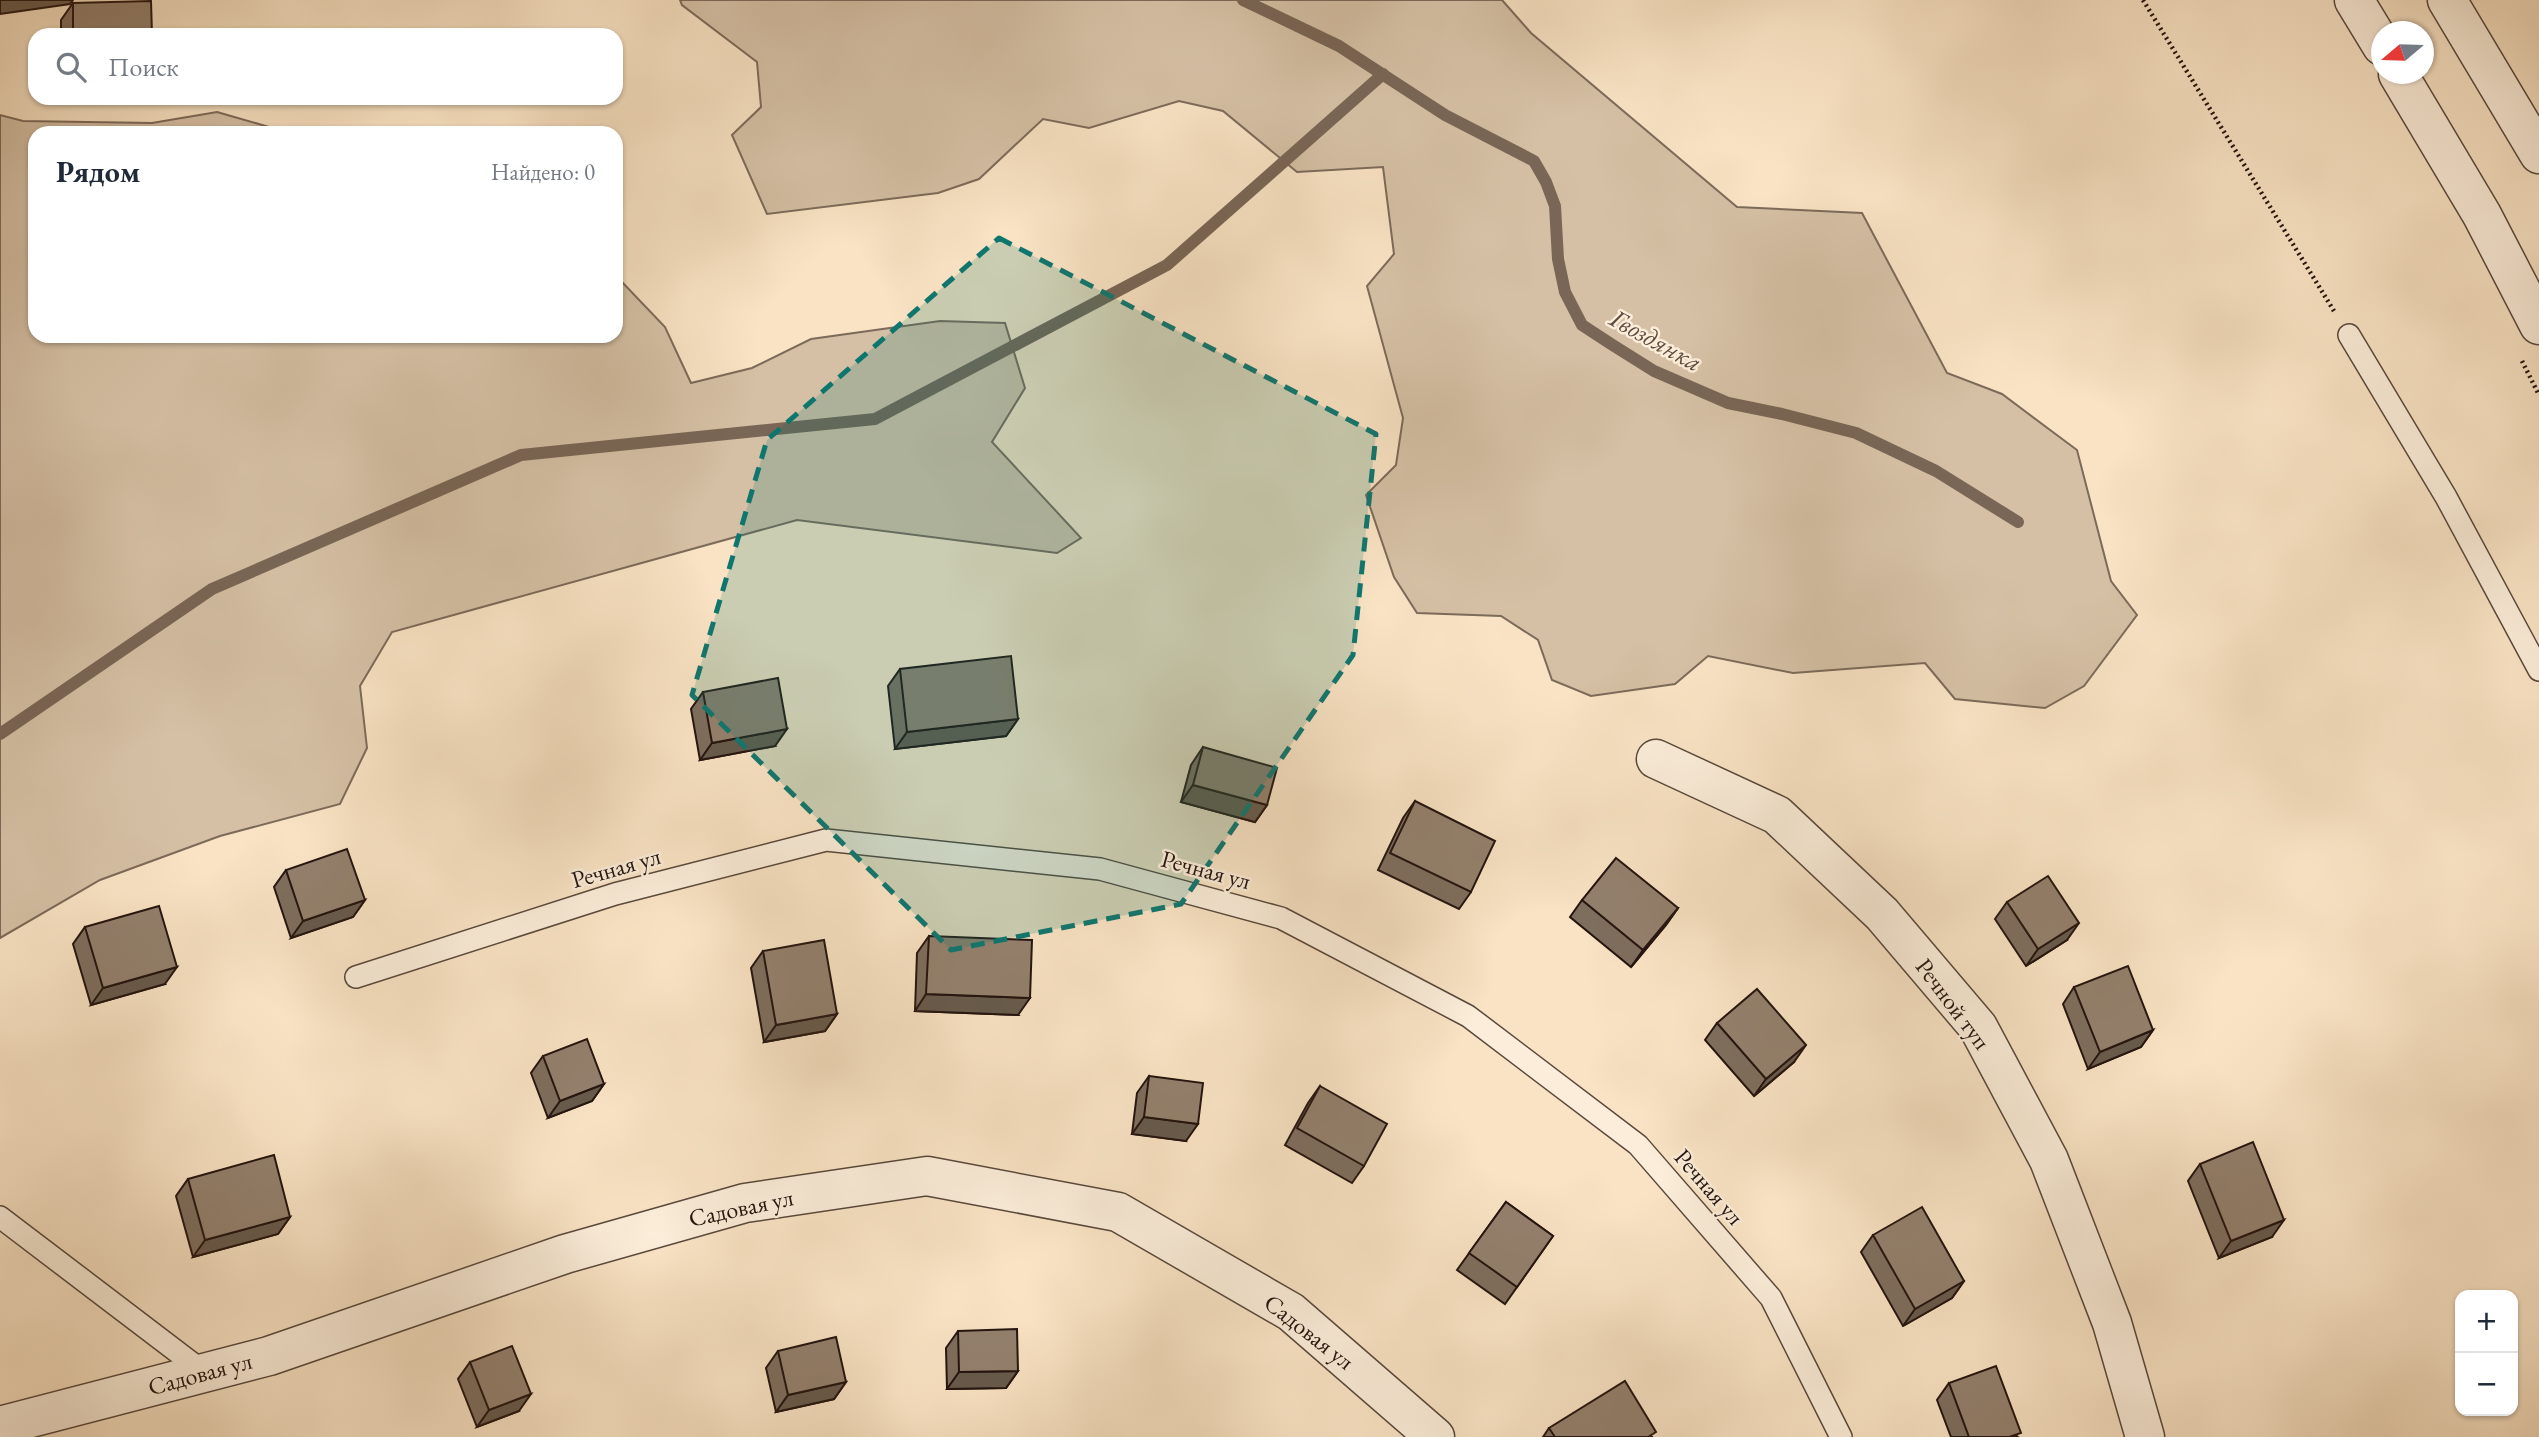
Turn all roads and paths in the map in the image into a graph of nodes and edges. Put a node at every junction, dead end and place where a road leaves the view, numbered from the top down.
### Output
1 (2143, 0) edge
2 (2354, 0) edge
3 (2447, 0) edge
4 (2371, 28) edge
5 (2404, 84) edge
6 (2539, 154) edge
7 (2539, 325) edge
8 (2349, 335) joint
9 (2539, 670) edge
10 (1656, 759) dead end
11 (356, 976) dead end
12 (0, 1217) edge
13 (205, 1373) junction
14 (0, 1426) edge
15 (1435, 1437) edge
16 (1842, 1437) edge
17 (2145, 1437) edge

1 - 8 path
2 - 4 street
3 - 6 street
5 - 7 street
8 - 9 lane
10 - 17 street, Речной туп
11 - 16 lane, Речная ул
12 - 13 lane
13 - 14 street, Садовая ул
13 - 15 street, Садовая ул

